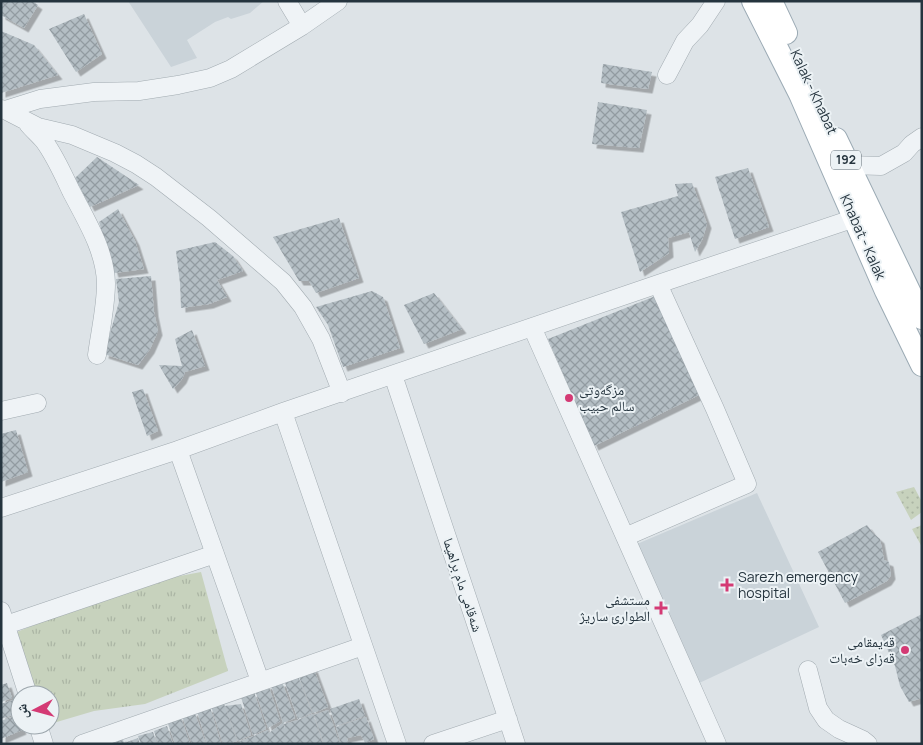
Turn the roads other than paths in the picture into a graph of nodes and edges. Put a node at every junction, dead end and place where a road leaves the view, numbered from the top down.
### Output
1 (287, 1) edge
2 (338, 1) edge
3 (716, 1) edge
4 (753, 1) edge
5 (771, 1) edge
6 (302, 26) junction
7 (667, 75) dead end
8 (3, 110) edge
9 (25, 120) junction
10 (921, 138) edge
11 (848, 164) junction
12 (855, 218) junction
13 (658, 284) junction
14 (922, 318) edge
15 (532, 327) junction
16 (97, 355) dead end
17 (922, 365) edge
18 (393, 375) junction
19 (342, 392) junction
20 (37, 403) dead end
21 (1, 411) edge
22 (283, 412) junction
23 (178, 450) junction
24 (1, 508) edge
25 (625, 537) junction
26 (215, 554) junction
27 (3, 618) edge
28 (363, 646) junction
29 (808, 670) dead end
30 (260, 681) junction
31 (25, 685) edge
32 (508, 719) junction
33 (82, 744) edge
34 (397, 744) edge
35 (433, 744) edge
36 (516, 744) edge
37 (717, 744) edge
38 (868, 744) edge

1 - 6 street
2 - 6 street
3 - 7 street
4 - 12 main road, Khabat - Kalak
5 - 11 main road, Kalak - Khabat / 192
6 - 8 street
8 - 9 street
9 - 16 street
9 - 19 street
10 - 11 street
11 - 14 main road, Kalak - Khabat / 192
12 - 13 street
12 - 17 main road, Khabat - Kalak
13 - 15 street
13 - 25 street
15 - 18 street
15 - 25 street
18 - 19 street
18 - 32 street, شەقامی مام براهیما
19 - 22 street
20 - 21 street
22 - 23 street
22 - 28 street
23 - 24 street
23 - 26 street
25 - 37 street
26 - 27 street
26 - 30 street
27 - 31 street
28 - 30 street
28 - 34 street
29 - 38 street
30 - 33 street
32 - 35 street
32 - 36 street, شەقامی مام براهیما

